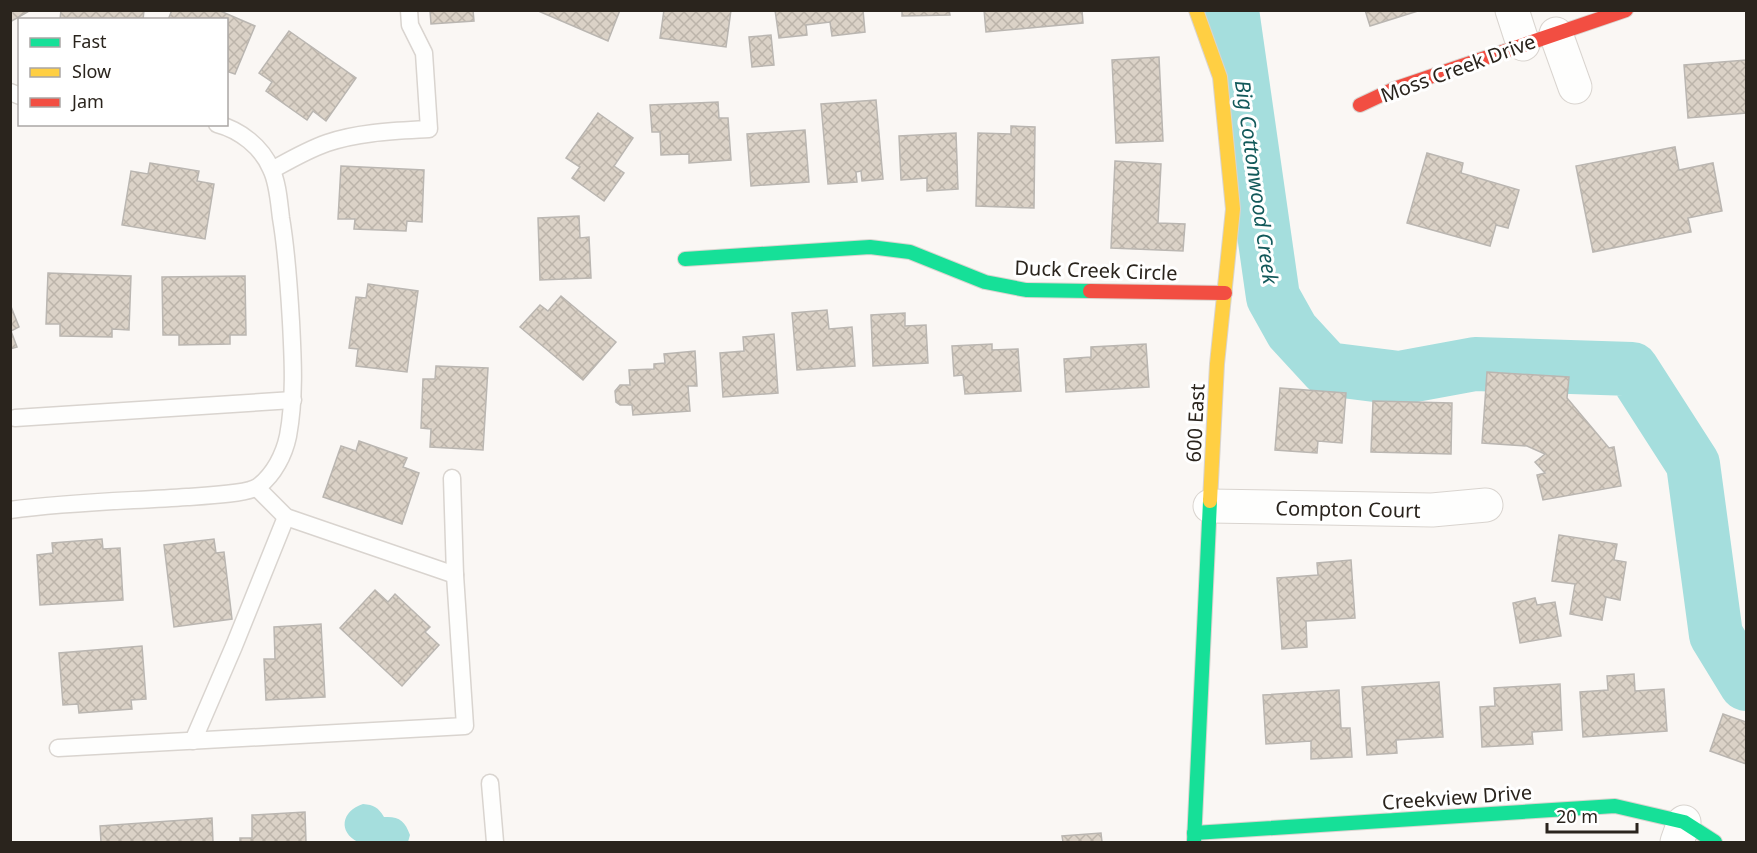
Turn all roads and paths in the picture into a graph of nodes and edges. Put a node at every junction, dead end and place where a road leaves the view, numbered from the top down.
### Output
1 (409, 10) edge
2 (1196, 10) edge
3 (1512, 10) edge
4 (1626, 10) edge
5 (1556, 33) junction
6 (1524, 44) junction
7 (1575, 87) dead end
8 (1360, 105) dead end
9 (224, 126) edge
10 (272, 170) junction
11 (685, 259) dead end
12 (1225, 293) junction
13 (292, 400) junction
14 (15, 418) dead end
15 (452, 478) dead end
16 (257, 488) junction
17 (1210, 506) junction
18 (1486, 506) dead end
19 (10, 510) edge
20 (286, 517) junction
21 (455, 574) junction
22 (193, 741) junction
23 (58, 748) dead end
24 (490, 783) dead end
25 (1680, 832) edge
26 (1194, 838) edge
27 (495, 843) edge
28 (1715, 843) edge

1 - 10 lane
2 - 12 street, 600 East
3 - 6 street
4 - 5 street, Moss Creek Drive
5 - 6 street, Moss Creek Drive
5 - 7 street, Moss Creek Drive
6 - 8 street, Moss Creek Drive
9 - 10 lane
10 - 13 lane
11 - 12 street, Duck Creek Circle
12 - 17 street, 600 East
13 - 14 lane
13 - 16 lane
15 - 21 lane
16 - 19 lane
16 - 20 lane
17 - 18 street, Compton Court
17 - 26 street, 600 East
20 - 21 lane
20 - 22 lane
21 - 22 lane
22 - 23 lane
24 - 27 lane
25 - 26 street, Creekview Drive
25 - 28 street, Creekview Drive

